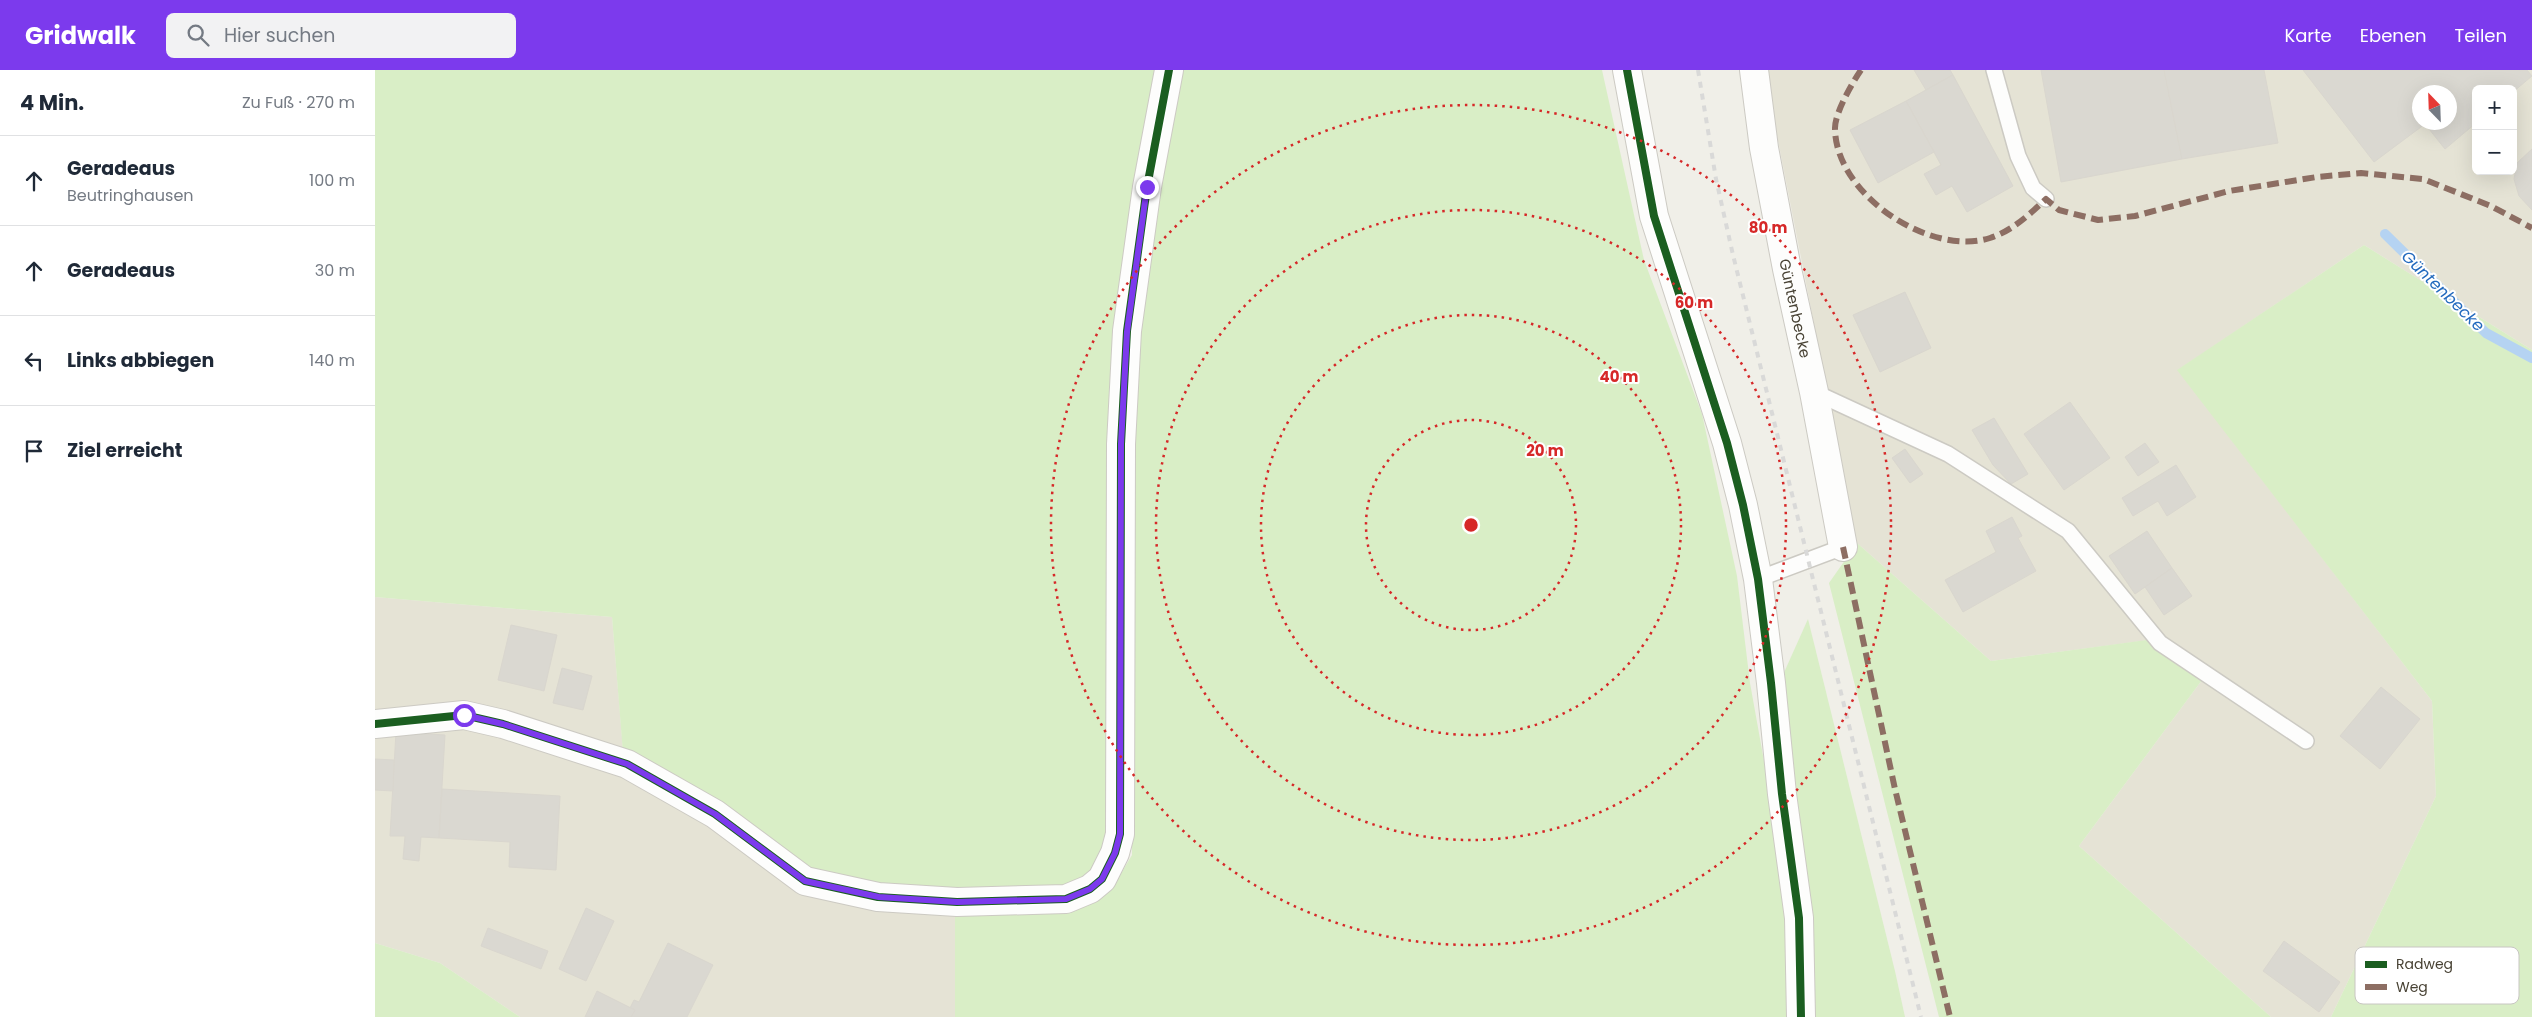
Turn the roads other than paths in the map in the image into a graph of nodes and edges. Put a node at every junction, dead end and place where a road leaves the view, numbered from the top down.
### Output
1 (1169, 70) edge
2 (1627, 70) edge
3 (1754, 70) edge
4 (1994, 70) edge
5 (2046, 199) dead end
6 (1814, 392) junction
7 (1843, 547) joint
8 (1758, 578) junction
9 (375, 724) edge
10 (2306, 741) dead end
11 (1801, 1017) edge

1 - 9 street
2 - 8 street
3 - 6 street, Güntenbecke
4 - 5 lane
6 - 7 street, Güntenbecke
6 - 10 lane
7 - 8 lane
8 - 11 street

